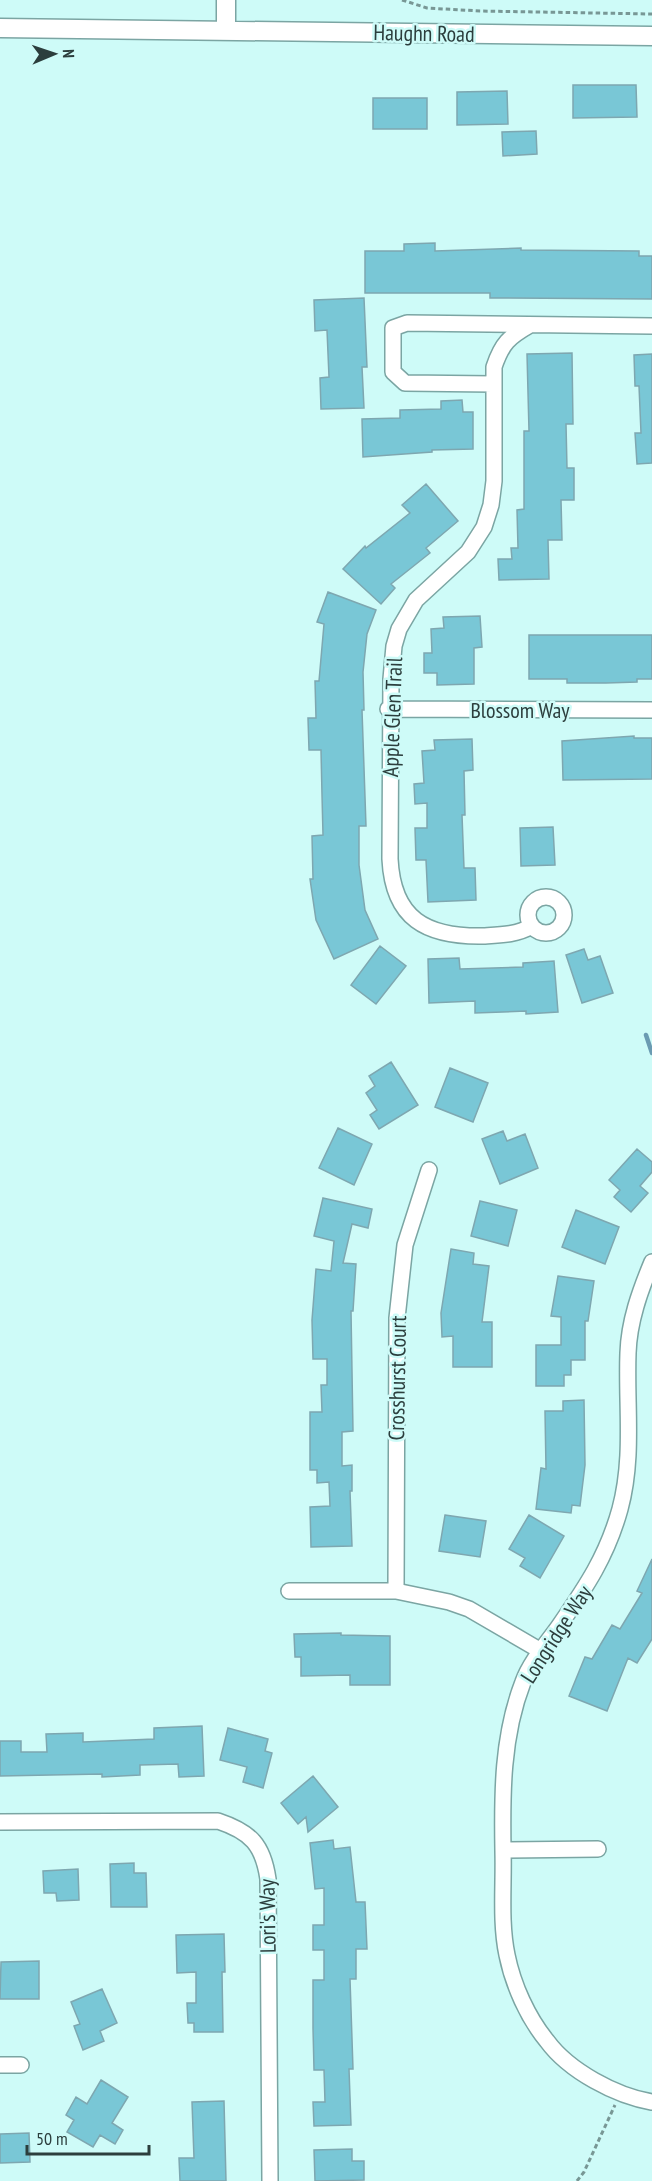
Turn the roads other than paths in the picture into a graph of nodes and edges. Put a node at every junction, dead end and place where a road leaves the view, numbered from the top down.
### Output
1 (226, 0) edge
2 (0, 28) edge
3 (226, 30) junction
4 (652, 36) edge
5 (530, 325) junction
6 (652, 326) edge
7 (493, 384) junction
8 (389, 709) junction
9 (652, 710) edge
10 (532, 926) dead end
11 (429, 1170) dead end
12 (652, 1262) edge
13 (289, 1591) dead end
14 (396, 1591) junction
15 (541, 1652) junction
16 (0, 1821) edge
17 (598, 1849) dead end
18 (503, 1850) junction
19 (0, 2065) edge
20 (21, 2065) dead end
21 (652, 2102) edge
22 (270, 2181) edge

1 - 3 street
2 - 3 street, Haughn Road
3 - 4 street, Haughn Road
5 - 6 street
5 - 7 street, Apple Glen Trail
5 - 7 street
7 - 8 street, Apple Glen Trail
8 - 9 street, Blossom Way
8 - 10 street, Apple Glen Trail
11 - 14 street, Crosshurst Court
12 - 15 street, Longridge Way
13 - 14 street
14 - 15 street
15 - 18 street, Longridge Way
16 - 22 street, Lori's Way
17 - 18 street
18 - 21 street, Longridge Way
19 - 20 street

